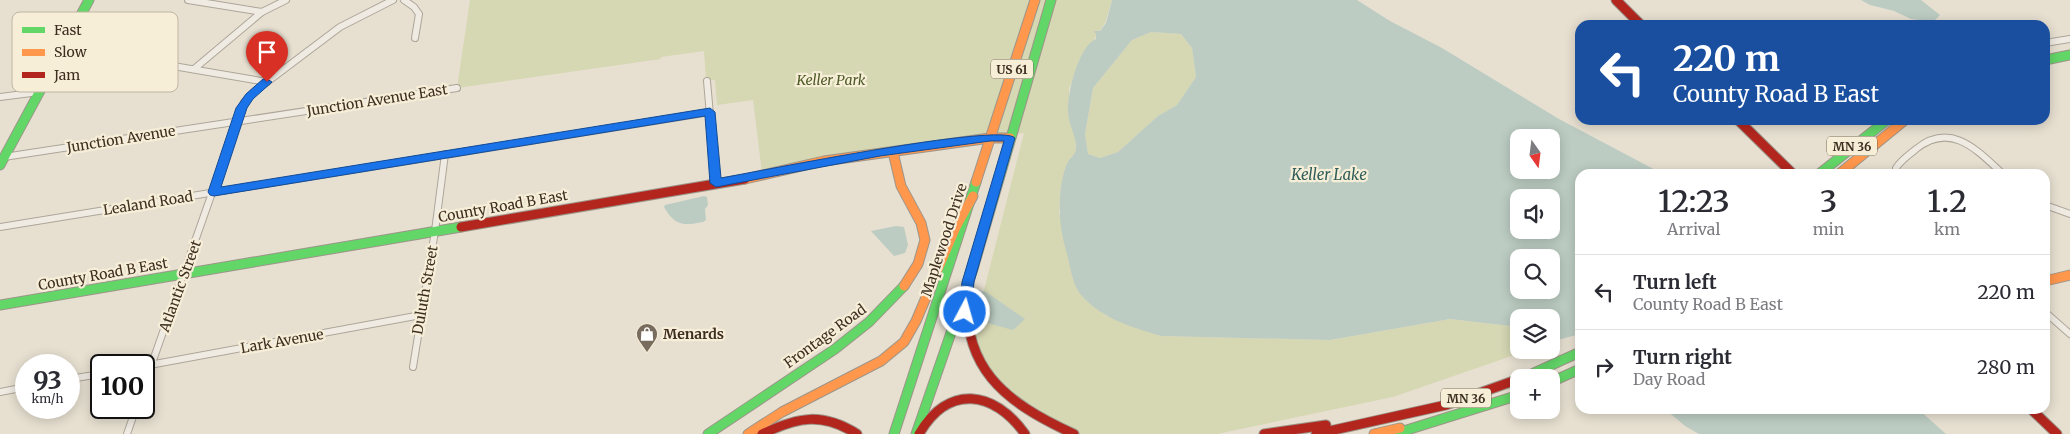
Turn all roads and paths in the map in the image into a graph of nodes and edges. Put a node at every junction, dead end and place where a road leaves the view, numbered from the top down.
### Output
1 (89, 0) edge
2 (188, 0) edge
3 (286, 0) edge
4 (393, 0) edge
5 (404, 0) edge
6 (1035, 0) edge
7 (1051, 0) edge
8 (1616, 0) edge
9 (82, 12) edge
10 (262, 12) junction
11 (1636, 20) edge
12 (415, 38) dead end
13 (2070, 39) edge
14 (2050, 42) edge
15 (2050, 60) edge
16 (2069, 60) edge
17 (2050, 65) edge
18 (178, 66) edge
19 (194, 69) junction
20 (707, 81) dead end
21 (267, 82) junction
22 (457, 88) dead end
23 (39, 92) joint
24 (0, 97) edge
25 (710, 112) junction
26 (237, 122) junction
27 (1743, 125) edge
28 (1881, 125) edge
29 (1900, 125) edge
30 (990, 138) junction
31 (1010, 138) junction
32 (893, 152) junction
33 (445, 154) junction
34 (2, 161) edge
35 (1787, 169) edge
36 (1825, 169) edge
37 (1845, 169) edge
38 (1896, 169) edge
39 (1997, 169) edge
40 (716, 183) junction
41 (214, 192) junction
42 (973, 196) junction
43 (2050, 207) edge
44 (2070, 214) edge
45 (0, 227) edge
46 (435, 231) junction
47 (184, 274) junction
48 (2070, 275) edge
49 (2050, 280) edge
50 (968, 284) junction
51 (0, 305) edge
52 (421, 315) junction
53 (2050, 316) edge
54 (2070, 334) edge
55 (151, 354) edge
56 (1575, 354) edge
57 (155, 364) edge
58 (413, 366) dead end
59 (1543, 369) edge
60 (1575, 370) edge
61 (1560, 378) edge
62 (1510, 382) edge
63 (15, 389) edge
64 (0, 392) edge
65 (1510, 398) edge
66 (1472, 411) junction
67 (1412, 414) junction
68 (2037, 414) edge
69 (132, 419) edge
70 (127, 434) edge
71 (708, 434) edge
72 (748, 434) edge
73 (762, 434) edge
74 (857, 434) edge
75 (894, 434) edge
76 (917, 434) edge
77 (1025, 434) edge
78 (1074, 434) edge
79 (1264, 434) edge
80 (1316, 434) edge
81 (1374, 434) edge
82 (1394, 434) edge
83 (2057, 434) edge

1 - 9 main road
2 - 10 street
3 - 10 street
4 - 21 street, Atlantic Street
5 - 12 street
6 - 30 main road, US 61
7 - 31 main road, US 61
8 - 11 main road
10 - 19 street
13 - 14 street
15 - 16 main road
16 - 17 main road
18 - 19 street
19 - 21 street
20 - 25 street
21 - 26 street, Atlantic Street
22 - 26 street, Junction Avenue East
23 - 24 street
23 - 34 main road
25 - 33 street, Lealand Road
25 - 40 street
26 - 34 street, Junction Avenue
26 - 41 street, Atlantic Street
27 - 35 main road
28 - 36 main road, MN 36
29 - 37 main road, MN 36
30 - 31 main road, County Road B East
30 - 32 main road, County Road B East
30 - 42 main road, Maplewood Drive / US 61
31 - 50 main road, US 61
32 - 40 main road, County Road B East
32 - 71 main road, Frontage Road
33 - 41 street, Lealand Road
33 - 46 street, Duluth Street
38 - 39 street
40 - 46 main road, County Road B East
41 - 45 street, Lealand Road
41 - 47 street, Atlantic Street
42 - 72 main road
42 - 75 main road, Maplewood Drive / US 61
43 - 44 street
46 - 47 main road, County Road B East
46 - 52 street, Duluth Street
47 - 51 main road, County Road B East
47 - 55 street, Atlantic Street
48 - 49 main road
50 - 76 main road, US 61
50 - 78 main road
52 - 57 street, Lark Avenue
52 - 58 street, Duluth Street
53 - 54 street
56 - 59 main road
60 - 61 main road
62 - 67 main road, MN 36
63 - 64 street
65 - 66 main road, MN 36
66 - 81 main road, MN 36
66 - 82 main road
67 - 79 main road
67 - 80 main road, MN 36
68 - 83 main road
69 - 70 street
73 - 74 main road
76 - 77 main road

